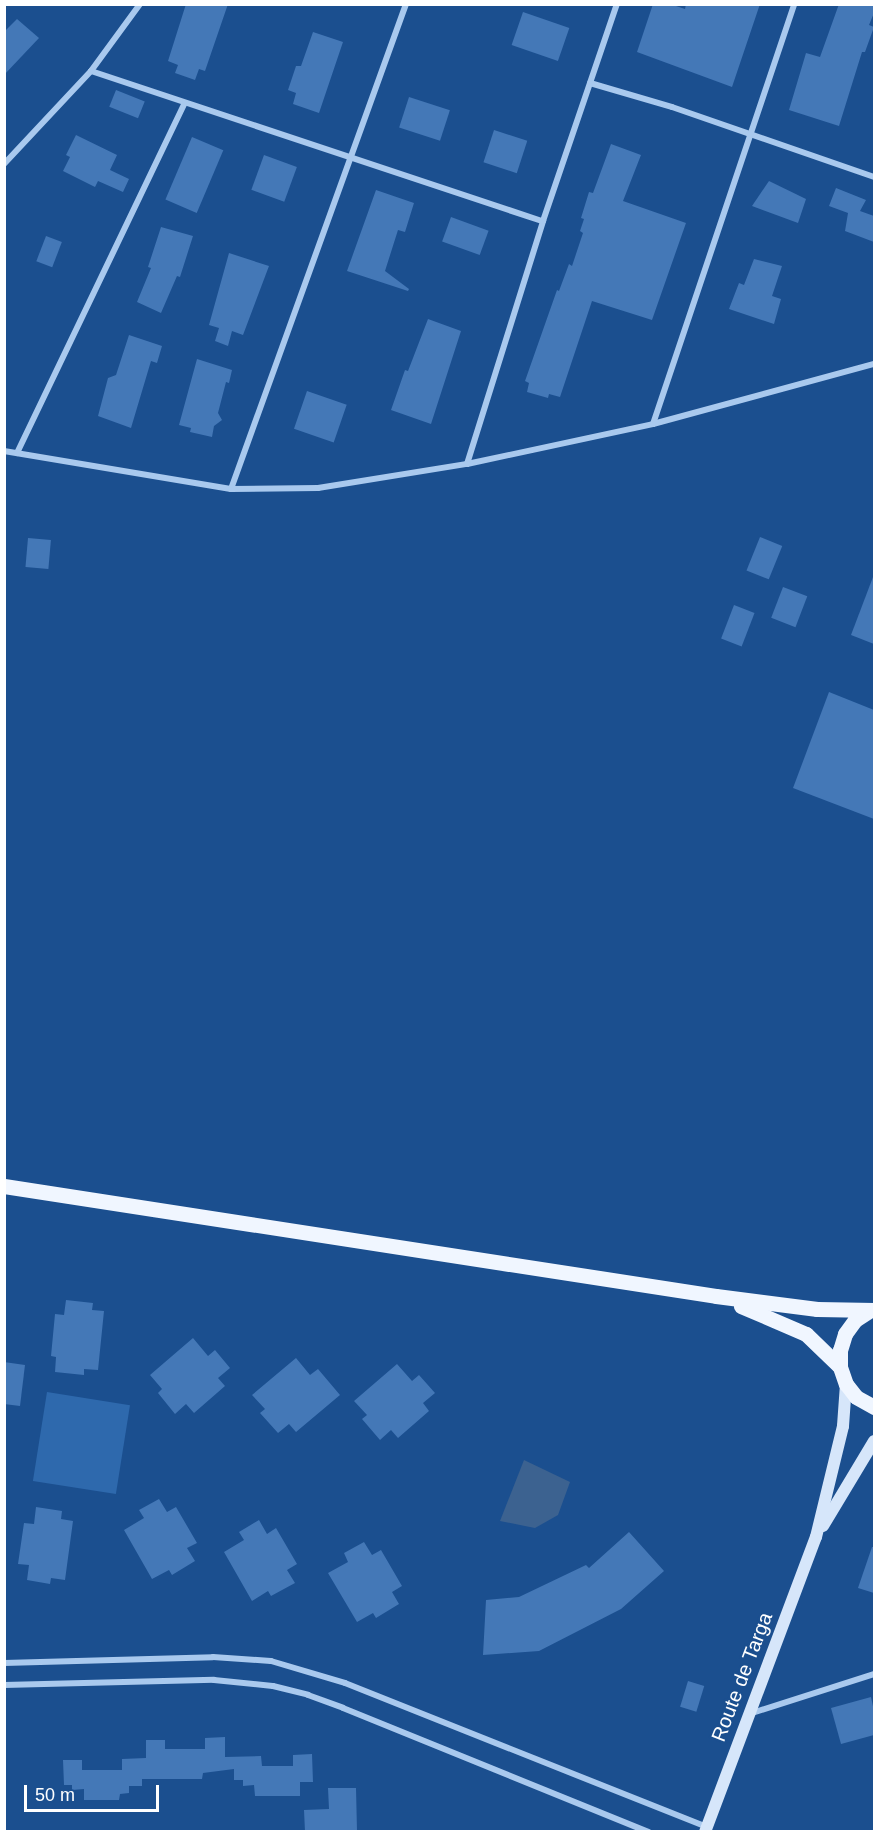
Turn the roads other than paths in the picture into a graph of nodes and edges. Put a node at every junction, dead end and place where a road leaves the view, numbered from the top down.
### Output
1 (140, 4) edge
2 (406, 4) edge
3 (617, 4) edge
4 (794, 4) edge
5 (91, 71) junction
6 (590, 83) junction
7 (184, 104) junction
8 (750, 135) junction
9 (353, 158) junction
10 (4, 164) edge
11 (874, 177) edge
12 (543, 221) junction
13 (874, 364) edge
14 (653, 424) junction
15 (4, 451) edge
16 (17, 453) junction
17 (467, 464) junction
18 (231, 489) junction
19 (4, 1186) edge
20 (716, 1296) junction
21 (872, 1310) edge
22 (840, 1367) junction
23 (846, 1383) junction
24 (874, 1407) edge
25 (874, 1441) edge
26 (816, 1537) junction
27 (4, 1663) edge
28 (874, 1674) edge
29 (4, 1685) edge
30 (748, 1714) junction
31 (705, 1829) edge
32 (650, 1832) edge

1 - 5 street
2 - 9 street
3 - 6 street
4 - 8 street
5 - 7 street
5 - 10 street
6 - 8 street
6 - 12 street
7 - 9 street
7 - 16 street
8 - 11 street
8 - 14 street
9 - 12 street
9 - 18 street
12 - 17 street
13 - 14 street
14 - 17 street
15 - 16 street
16 - 18 street
17 - 18 street
19 - 20 main road
20 - 21 main road
20 - 22 main road
21 - 22 main road
22 - 23 main road
23 - 24 main road
23 - 26 main road, Route de Targa
25 - 26 main road, Route de Targa
26 - 30 main road, Route de Targa
27 - 31 street
28 - 30 street
29 - 32 street
30 - 31 main road, Route de Targa

